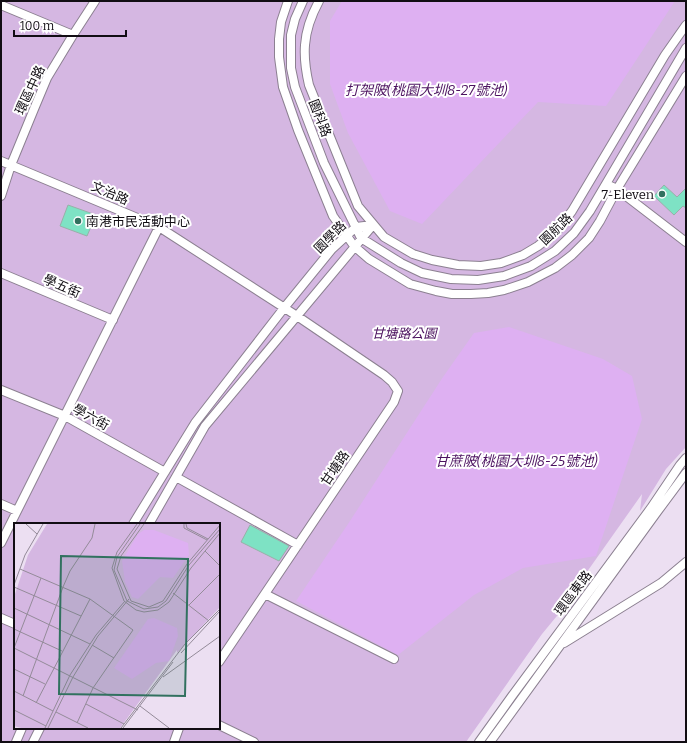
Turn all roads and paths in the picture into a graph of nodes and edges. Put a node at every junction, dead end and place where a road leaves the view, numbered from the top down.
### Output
1 (95, 1) edge
2 (288, 1) edge
3 (303, 1) edge
4 (319, 1) edge
5 (1, 5) edge
6 (686, 25) edge
7 (73, 35) junction
8 (686, 48) edge
9 (686, 76) edge
10 (1, 160) edge
11 (11, 165) junction
12 (606, 184) junction
13 (617, 189) junction
14 (1, 196) edge
15 (373, 224) junction
16 (159, 227) junction
17 (356, 227) junction
18 (346, 236) junction
19 (361, 238) junction
20 (686, 242) edge
21 (354, 246) junction
22 (1, 273) edge
23 (284, 308) junction
24 (296, 316) junction
25 (113, 320) junction
26 (1, 390) edge
27 (65, 416) junction
28 (686, 458) edge
29 (166, 472) junction
30 (686, 473) edge
31 (176, 476) junction
32 (1, 504) edge
33 (17, 511) junction
34 (134, 523) edge
35 (150, 523) edge
36 (1, 543) edge
37 (298, 545) junction
38 (686, 562) edge
39 (265, 594) junction
40 (1, 618) edge
41 (14, 624) edge
42 (560, 645) junction
43 (394, 659) dead end
44 (220, 661) edge
45 (220, 725) edge
46 (22, 729) edge
47 (40, 729) edge
48 (180, 729) edge
49 (16, 742) edge
50 (33, 742) edge
51 (174, 742) edge
52 (254, 742) edge
53 (479, 742) edge
54 (490, 742) edge

1 - 7 street, 環區中路
2 - 18 street
3 - 17 street, 園科路
4 - 15 street
5 - 7 street
6 - 15 street
7 - 11 street, 環區中路
8 - 12 street, 園航路
9 - 13 street
10 - 11 street, 文治路
11 - 14 street, 環區中路
11 - 16 street, 文治路
12 - 13 street
12 - 19 street, 園航路
13 - 20 street
13 - 21 street
15 - 17 street, 園學路
15 - 19 street, 園學路
16 - 23 street, 文治路
16 - 25 street
17 - 18 street, 園學路
17 - 19 street, 園科路
18 - 21 street
18 - 23 street, 園學路
19 - 21 street, 園學路
21 - 24 street, 園學路
22 - 25 street, 學五街
23 - 24 street, 文治路
23 - 29 street, 園學路
24 - 31 street, 園學路
24 - 37 street, 甘塘路
25 - 27 street
26 - 27 street, 學六街
27 - 29 street, 學六街
27 - 33 street
28 - 53 street, 環區東路
29 - 34 street, 園學路
30 - 42 street, 環區東路
31 - 35 street, 園學路
31 - 37 street
32 - 33 street
33 - 36 street
37 - 39 street, 甘塘路
38 - 42 street
39 - 43 street
39 - 44 street, 甘塘路
40 - 41 street
42 - 54 street, 環區東路
45 - 52 street
46 - 49 street
47 - 50 street
48 - 51 street

